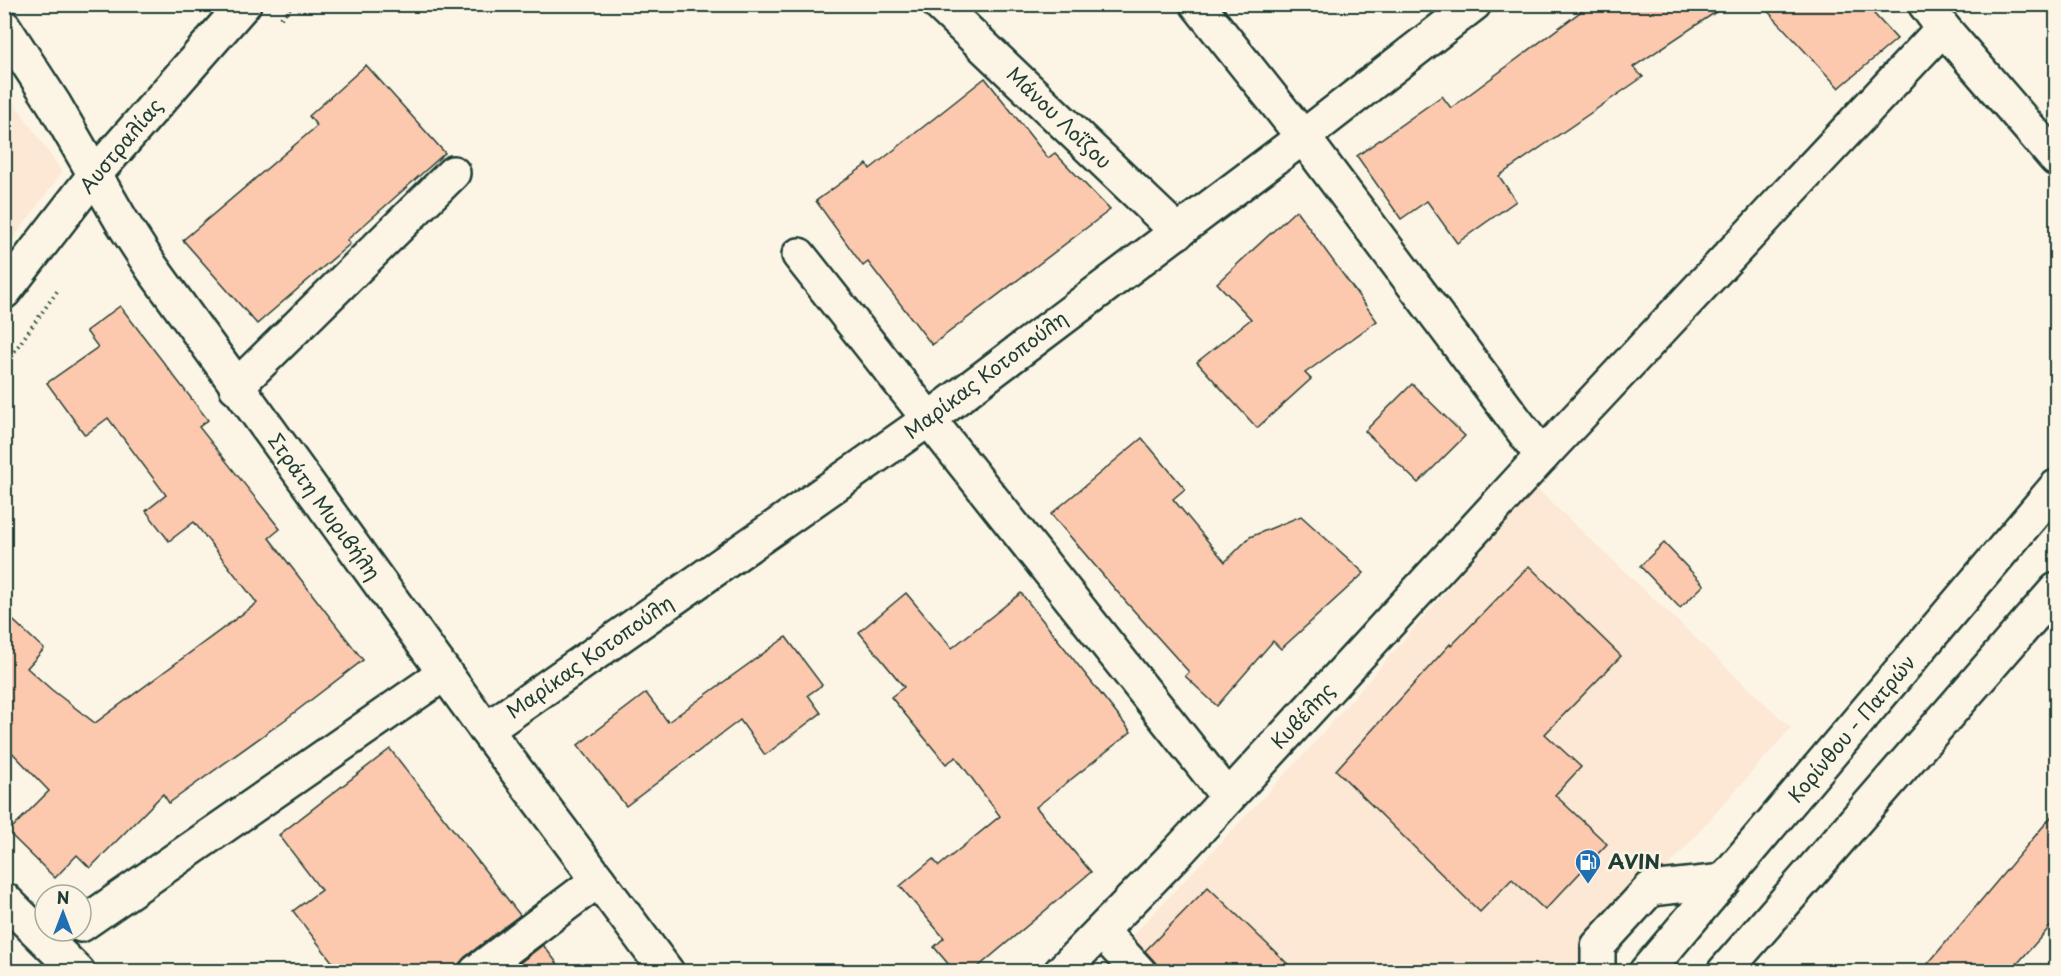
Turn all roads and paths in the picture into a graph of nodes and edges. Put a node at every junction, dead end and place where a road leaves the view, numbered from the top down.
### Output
1 (244, 4) edge
2 (939, 4) edge
3 (1197, 4) edge
4 (1474, 4) edge
5 (1934, 16) edge
6 (4, 27) edge
7 (1303, 137) junction
8 (2056, 159) edge
9 (96, 173) junction
10 (453, 173) dead end
11 (1178, 232) junction
12 (799, 255) dead end
13 (4, 292) edge
14 (236, 387) junction
15 (929, 419) junction
16 (1542, 456) junction
17 (2056, 487) edge
18 (2056, 590) edge
19 (445, 673) junction
20 (486, 730) junction
21 (1228, 797) junction
22 (598, 880) junction
23 (1724, 881) junction
24 (4, 899) edge
25 (93, 917) edge
26 (33, 918) edge
27 (1102, 932) junction
28 (64, 943) edge
29 (78, 972) edge
30 (476, 972) edge
31 (667, 972) edge
32 (1061, 972) edge
33 (1139, 972) edge
34 (1598, 972) edge
35 (1646, 972) edge
36 (1724, 972) edge

1 - 9 main road, Αυστραλίας
2 - 11 main road, Μάνου Λοΐζου
3 - 7 main road
4 - 7 main road, Μαρίκας Κοτοπούλη
5 - 8 main road
5 - 16 main road, Κυβέλης
6 - 9 main road, Στράτη Μυριβήλη
7 - 11 main road, Μαρίκας Κοτοπούλη
7 - 16 main road
9 - 13 main road, Αυστραλίας
9 - 14 main road, Στράτη Μυριβήλη
10 - 14 main road
11 - 15 main road, Μαρίκας Κοτοπούλη
12 - 15 main road
14 - 19 main road, Στράτη Μυριβήλη
15 - 20 main road, Μαρίκας Κοτοπούλη
15 - 21 main road
16 - 21 main road, Κυβέλης
17 - 23 main road, Κορίνθου - Πατρών
18 - 36 main road
19 - 20 main road, Στράτη Μυριβήλη
19 - 25 main road
20 - 22 main road, Στράτη Μυριβήλη
21 - 27 main road, Κυβέλης
22 - 30 main road
22 - 31 main road, Στράτη Μυριβήλη
23 - 34 main road
23 - 35 main road, Κορίνθου - Πατρών
24 - 26 main road
27 - 32 main road, Κυβέλης
27 - 33 main road
28 - 29 main road

